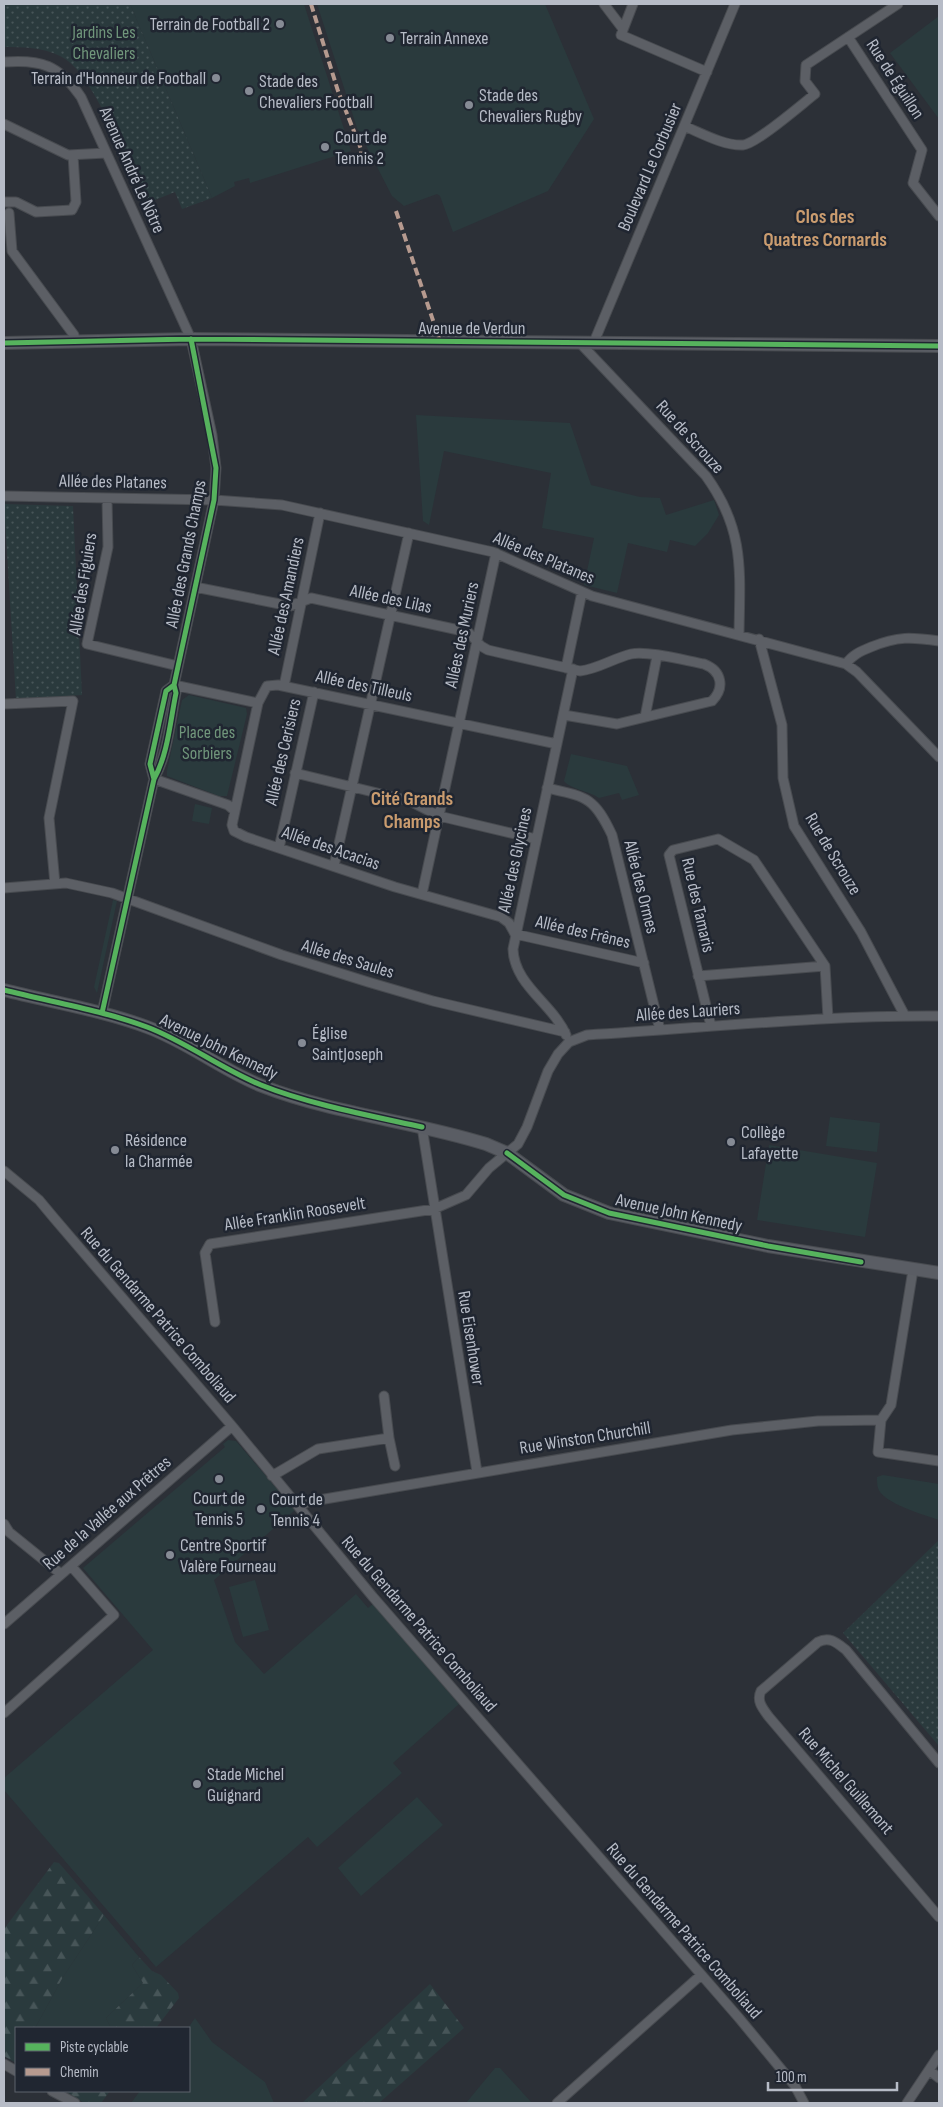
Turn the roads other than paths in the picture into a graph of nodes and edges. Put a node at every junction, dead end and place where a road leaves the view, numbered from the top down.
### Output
1 (604, 4) edge
2 (633, 4) edge
3 (736, 4) edge
4 (898, 4) edge
5 (623, 29) junction
6 (848, 37) junction
7 (4, 62) edge
8 (707, 72) junction
9 (4, 124) edge
10 (684, 126) junction
11 (106, 153) junction
12 (73, 155) junction
13 (4, 202) edge
14 (10, 213) dead end
15 (939, 216) edge
16 (191, 340) junction
17 (75, 342) junction
18 (579, 342) junction
19 (594, 342) junction
20 (4, 343) edge
21 (939, 346) edge
22 (4, 496) edge
23 (107, 498) junction
24 (214, 500) junction
25 (320, 513) junction
26 (409, 533) junction
27 (496, 553) junction
28 (196, 587) junction
29 (582, 592) junction
30 (302, 602) junction
31 (390, 615) junction
32 (739, 634) junction
33 (759, 639) junction
34 (939, 641) edge
35 (478, 643) junction
36 (657, 656) junction
37 (846, 664) junction
38 (178, 666) junction
39 (570, 669) junction
40 (174, 685) junction
41 (284, 686) junction
42 (314, 692) junction
43 (258, 703) junction
44 (4, 704) edge
45 (370, 704) junction
46 (564, 715) junction
47 (645, 717) junction
48 (460, 723) junction
49 (557, 744) junction
50 (939, 758) edge
51 (295, 773) junction
52 (154, 780) junction
53 (352, 788) junction
54 (548, 788) junction
55 (235, 811) junction
56 (439, 816) junction
57 (536, 839) junction
58 (279, 848) junction
59 (334, 866) junction
60 (55, 884) junction
61 (4, 888) edge
62 (422, 894) junction
63 (127, 898) junction
64 (515, 934) junction
65 (644, 962) junction
66 (825, 966) junction
67 (698, 976) junction
68 (4, 990) edge
69 (102, 1013) junction
70 (905, 1016) junction
71 (939, 1016) edge
72 (828, 1018) junction
73 (711, 1026) junction
74 (660, 1030) junction
75 (564, 1032) junction
76 (569, 1042) junction
77 (422, 1127) junction
78 (507, 1153) junction
79 (4, 1171) edge
80 (434, 1208) junction
81 (913, 1270) junction
82 (935, 1274) edge
83 (215, 1322) dead end
84 (384, 1396) dead end
85 (881, 1420) junction
86 (232, 1426) junction
87 (390, 1438) junction
88 (939, 1461) edge
89 (395, 1466) dead end
90 (477, 1472) junction
91 (272, 1476) junction
92 (299, 1508) junction
93 (4, 1524) edge
94 (72, 1566) junction
95 (61, 1574) junction
96 (4, 1624) edge
97 (4, 1713) edge
98 (939, 1762) edge
99 (939, 1917) edge
100 (701, 1975) junction
101 (939, 2055) edge
102 (4, 2064) edge
103 (15, 2070) edge
104 (929, 2070) junction
105 (939, 2078) edge
106 (54, 2092) edge
107 (75, 2103) edge
108 (557, 2103) edge
109 (804, 2103) edge
110 (907, 2103) edge

1 - 5 street
2 - 5 street
3 - 8 street, Boulevard Le Corbusier
4 - 6 street
5 - 8 street
6 - 10 street
6 - 15 street, Rue de Éguillon
7 - 11 street, Avenue André Le Nôtre
8 - 10 street, Boulevard Le Corbusier
9 - 12 street
10 - 19 street, Boulevard Le Corbusier
11 - 12 street
11 - 16 street, Avenue André Le Nôtre
12 - 13 street
14 - 17 street
16 - 17 main road, Avenue de Verdun
16 - 18 main road, Avenue de Verdun
16 - 24 street, Allée des Grands Champs
17 - 20 main road, Avenue de Verdun
18 - 19 main road, Avenue de Verdun
18 - 32 street, Rue de Scrouze
19 - 21 main road, Avenue de Verdun
22 - 23 street, Allée des Platanes
23 - 24 street, Allée des Platanes
23 - 38 street, Allée des Figuiers
24 - 25 street, Allée des Platanes
24 - 28 street, Allée des Grands Champs
25 - 26 street, Allée des Platanes
25 - 30 street, Allée des Amandiers
26 - 27 street, Allée des Platanes
26 - 31 street
27 - 29 street, Allée des Platanes
27 - 35 street, Allées des Muriers
28 - 30 street, Allée des Lilas
28 - 38 street, Allée des Grands Champs
29 - 32 street, Allée des Platanes
29 - 39 street, Allée des Glycines
30 - 31 street, Allée des Lilas
30 - 41 street, Allée des Amandiers
31 - 35 street, Allée des Lilas
31 - 45 street
32 - 33 street, Allée des Platanes
33 - 37 street, Allée des Platanes
33 - 70 street, Rue de Scrouze
34 - 37 street
35 - 39 street, Allée des Lilas
35 - 48 street, Allées des Muriers
36 - 39 street, Allée des Lilas
36 - 47 street
36 - 47 street, Allée des Lilas
37 - 50 street, Allée des Platanes
38 - 40 street, Allée des Grands Champs
39 - 46 street, Allée des Glycines
40 - 43 street
40 - 52 street, Allée des Grands Champs
41 - 42 street, Allée des Tilleuls
41 - 43 street
42 - 45 street, Allée des Tilleuls
42 - 51 street, Allée des Cerisiers
43 - 55 street
44 - 60 street
45 - 48 street, Allée des Tilleuls
45 - 53 street
46 - 47 street
46 - 49 street, Allée des Glycines
48 - 49 street, Allée des Tilleuls
48 - 56 street, Allées des Muriers
49 - 54 street, Allée des Glycines
51 - 53 street
51 - 58 street, Allée des Cerisiers
52 - 55 street
52 - 63 street, Allée des Grands Champs
53 - 56 street
53 - 59 street
54 - 57 street, Allée des Glycines
54 - 65 street, Allée des Ormes
55 - 58 street, Allée des Acacias
56 - 57 street
56 - 62 street, Allées des Muriers
57 - 64 street, Allée des Glycines
58 - 59 street, Allée des Acacias
59 - 62 street, Allée des Acacias
60 - 61 street, Allée des Saules
60 - 63 street, Allée des Saules
62 - 64 street, Allée des Acacias
63 - 69 street, Allée des Grands Champs
63 - 75 street, Allée des Saules
64 - 65 street, Allée des Frênes
64 - 75 street, Allée des Glycines
65 - 74 street, Allée des Ormes
66 - 67 street
66 - 67 street, Rue des Tamaris
66 - 72 street
67 - 73 street, Rue des Tamaris
68 - 69 main road, Avenue John Kennedy
69 - 77 main road, Avenue John Kennedy
70 - 71 street, Allée des Lauriers
70 - 72 street, Allée des Lauriers
72 - 73 street, Allée des Lauriers
73 - 74 street, Allée des Lauriers
74 - 76 street, Allée des Lauriers
75 - 76 street, Allée des Glycines
76 - 78 street
77 - 78 main road, Avenue John Kennedy
77 - 80 street, Rue Eisenhower
78 - 80 street
78 - 81 main road, Avenue John Kennedy
79 - 86 street, Rue du Gendarme Patrice Comboliaud
80 - 83 street, Allée Franklin Roosevelt
80 - 90 street, Rue Eisenhower
81 - 82 main road, Avenue John Kennedy
81 - 85 street
84 - 87 street
85 - 88 street
85 - 90 street, Rue Winston Churchill
86 - 91 street, Rue du Gendarme Patrice Comboliaud
86 - 94 street, Rue de la Vallée aux Prêtres
87 - 89 street
87 - 91 street
90 - 92 street, Rue Winston Churchill
91 - 92 street, Rue du Gendarme Patrice Comboliaud
92 - 100 street, Rue du Gendarme Patrice Comboliaud
93 - 95 street
94 - 95 street, Rue de la Vallée aux Prêtres
94 - 97 street
95 - 96 street, Rue de la Vallée aux Prêtres
98 - 99 street, Rue Michel Guillemont
100 - 108 street
100 - 109 street, Rue du Gendarme Patrice Comboliaud
101 - 104 street
102 - 103 street
104 - 105 street
104 - 110 street
106 - 107 street

